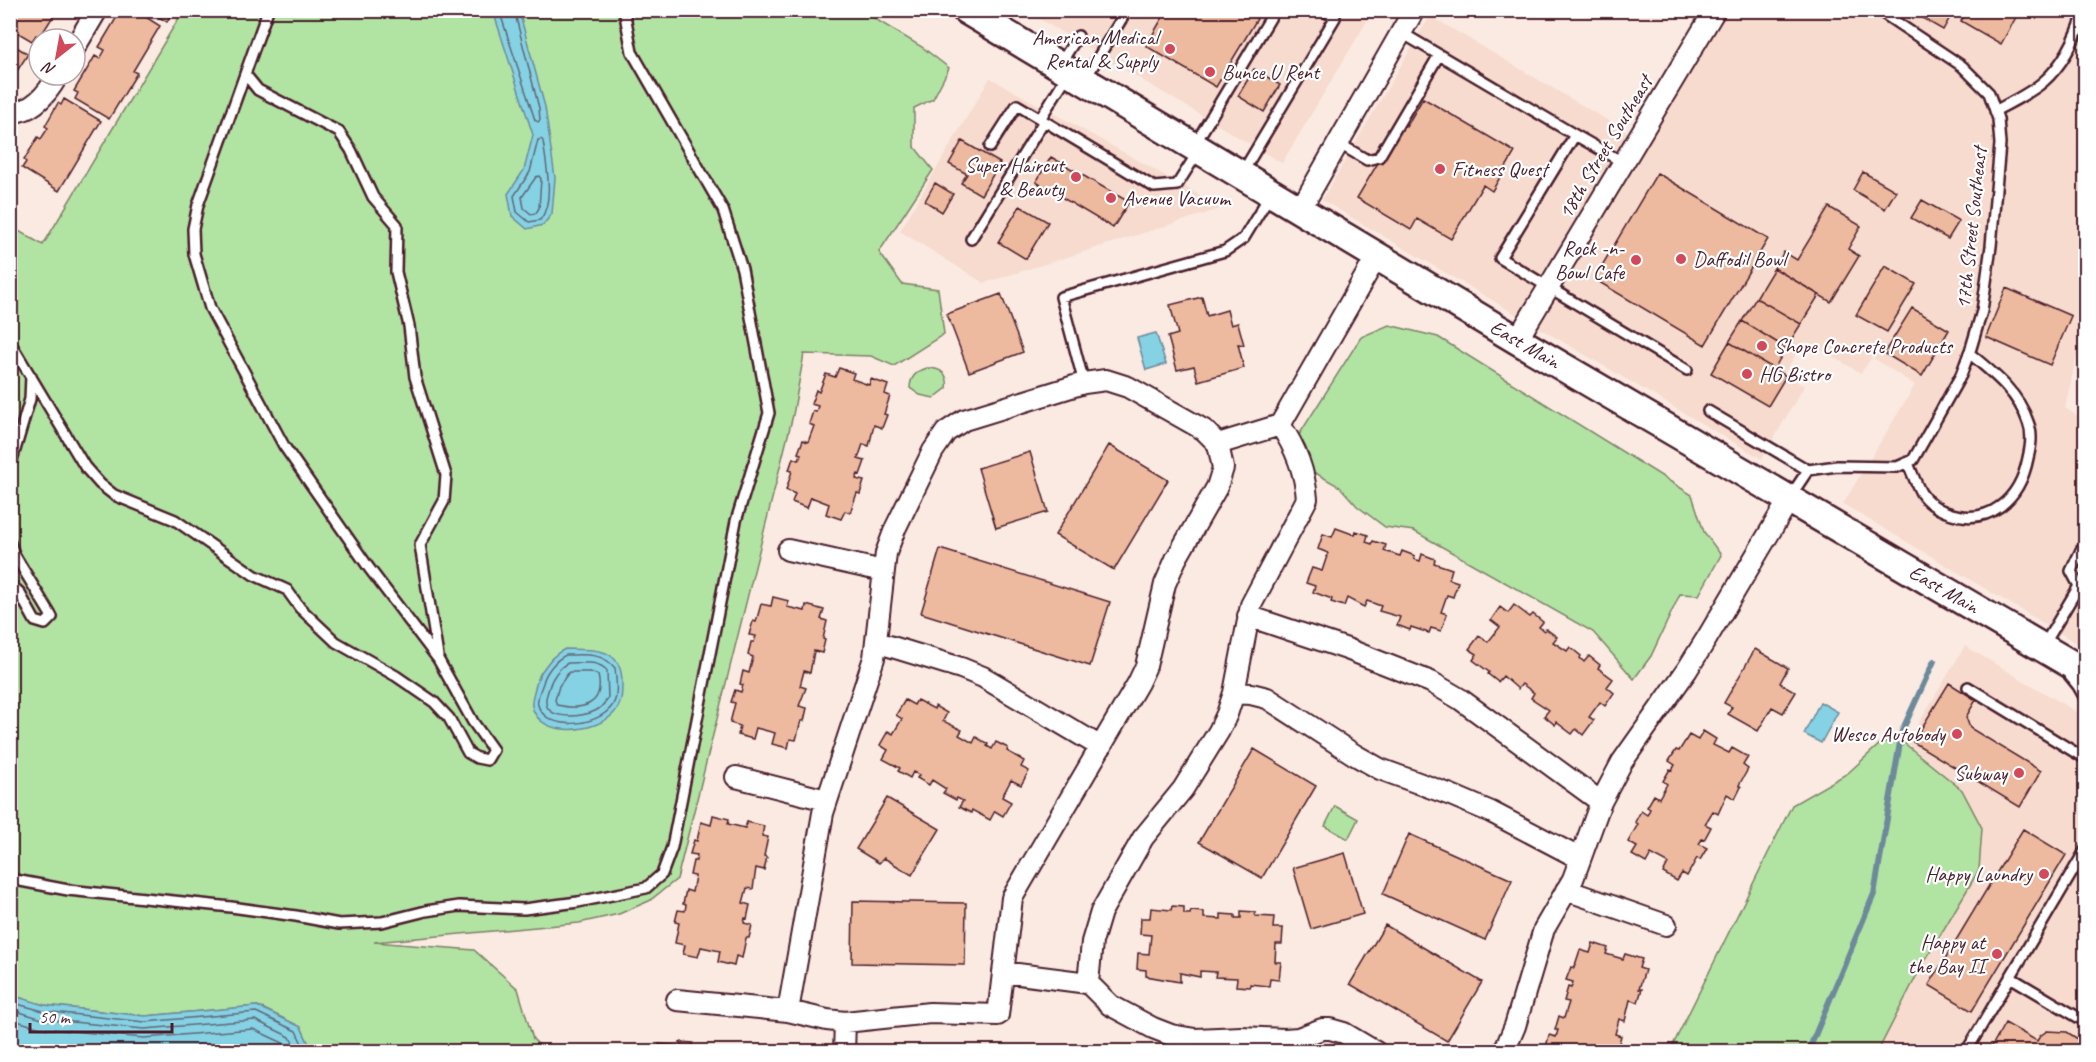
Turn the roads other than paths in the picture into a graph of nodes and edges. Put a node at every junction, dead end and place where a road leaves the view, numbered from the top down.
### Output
1 (97, 10) edge
2 (268, 10) edge
3 (624, 10) edge
4 (1127, 10) edge
5 (1275, 10) edge
6 (1323, 10) edge
7 (1414, 10) edge
8 (1715, 10) edge
9 (1878, 10) edge
10 (2085, 10) edge
11 (970, 11) edge
12 (87, 27) edge
13 (1402, 33) junction
14 (1078, 36) dead end
15 (1440, 55) junction
16 (1071, 73) junction
17 (245, 74) junction
18 (51, 87) edge
19 (1995, 111) junction
20 (10, 112) edge
21 (1042, 120) junction
22 (1575, 135) junction
23 (1338, 143) junction
24 (990, 147) dead end
25 (1197, 148) junction
26 (1624, 163) junction
27 (1241, 175) junction
28 (1272, 193) junction
29 (1300, 210) junction
30 (971, 239) dead end
31 (1377, 256) junction
32 (1549, 287) junction
33 (1517, 340) junction
34 (10, 342) edge
35 (1969, 353) junction
36 (1687, 370) dead end
37 (31, 376) junction
38 (1084, 383) junction
39 (1708, 411) dead end
40 (1280, 425) junction
41 (1218, 444) junction
42 (1908, 464) junction
43 (10, 466) edge
44 (1808, 470) junction
45 (1790, 498) junction
46 (10, 543) edge
47 (2082, 548) dead end
48 (788, 550) dead end
49 (883, 571) junction
50 (10, 584) edge
51 (2082, 588) edge
52 (1248, 616) junction
53 (876, 642) junction
54 (2043, 646) junction
55 (438, 659) junction
56 (2085, 659) edge
57 (2085, 673) edge
58 (1968, 687) dead end
59 (1234, 693) junction
60 (2085, 700) edge
61 (1101, 747) junction
62 (2085, 759) edge
63 (736, 777) dead end
64 (826, 800) junction
65 (1600, 801) junction
66 (2085, 849) edge
67 (1579, 858) junction
68 (10, 879) edge
69 (1566, 890) junction
70 (1666, 925) dead end
71 (1004, 972) junction
72 (2010, 977) junction
73 (1088, 983) junction
74 (677, 1000) dead end
75 (788, 1011) junction
76 (845, 1022) junction
77 (2085, 1022) edge
78 (1298, 1045) edge
79 (844, 1052) edge
80 (1376, 1052) edge
81 (1504, 1052) edge
82 (1966, 1052) edge

1 - 12 street
2 - 17 lane
3 - 68 lane
4 - 16 lane
5 - 25 lane
6 - 27 lane
7 - 13 street
8 - 26 street, 18th Street Southeast
9 - 19 lane, 17th Street Southeast
10 - 19 lane
11 - 16 main road, East Main
13 - 15 lane
13 - 23 street
14 - 16 lane
15 - 22 lane
15 - 23 lane
16 - 21 lane
16 - 25 main road, East Main
17 - 55 lane
17 - 55 lane
18 - 20 street
19 - 35 lane, 17th Street Southeast
21 - 24 lane
21 - 25 lane
21 - 30 lane
22 - 26 lane
22 - 32 lane
23 - 29 street
25 - 27 main road, East Main
26 - 32 street, 18th Street Southeast
27 - 28 main road, East Main
28 - 29 main road, East Main
28 - 38 lane
29 - 31 main road, East Main
31 - 33 main road, East Main
31 - 40 street
32 - 33 street, 18th Street Southeast
32 - 36 lane
33 - 45 main road, East Main
34 - 37 lane
35 - 42 lane, 17th Street Southeast
35 - 42 lane
37 - 43 lane
37 - 55 lane
38 - 41 street
38 - 49 street
39 - 44 lane
40 - 41 street
40 - 52 street
41 - 61 street
42 - 44 lane
44 - 45 lane
45 - 54 main road, East Main
45 - 65 street
46 - 50 lane
47 - 51 lane
48 - 49 street
49 - 53 street
51 - 54 lane
52 - 59 street
52 - 65 street
53 - 61 street
53 - 64 street
54 - 56 main road
54 - 57 main road, East Main
54 - 60 lane
58 - 62 lane
59 - 67 street
59 - 73 street
61 - 71 street
63 - 64 street
64 - 75 street
65 - 67 street
66 - 72 lane
67 - 69 street
69 - 70 street
69 - 81 street
71 - 73 street
71 - 76 street
72 - 77 lane
72 - 82 lane
73 - 78 street
74 - 75 street
75 - 76 street
76 - 79 street
78 - 80 street

